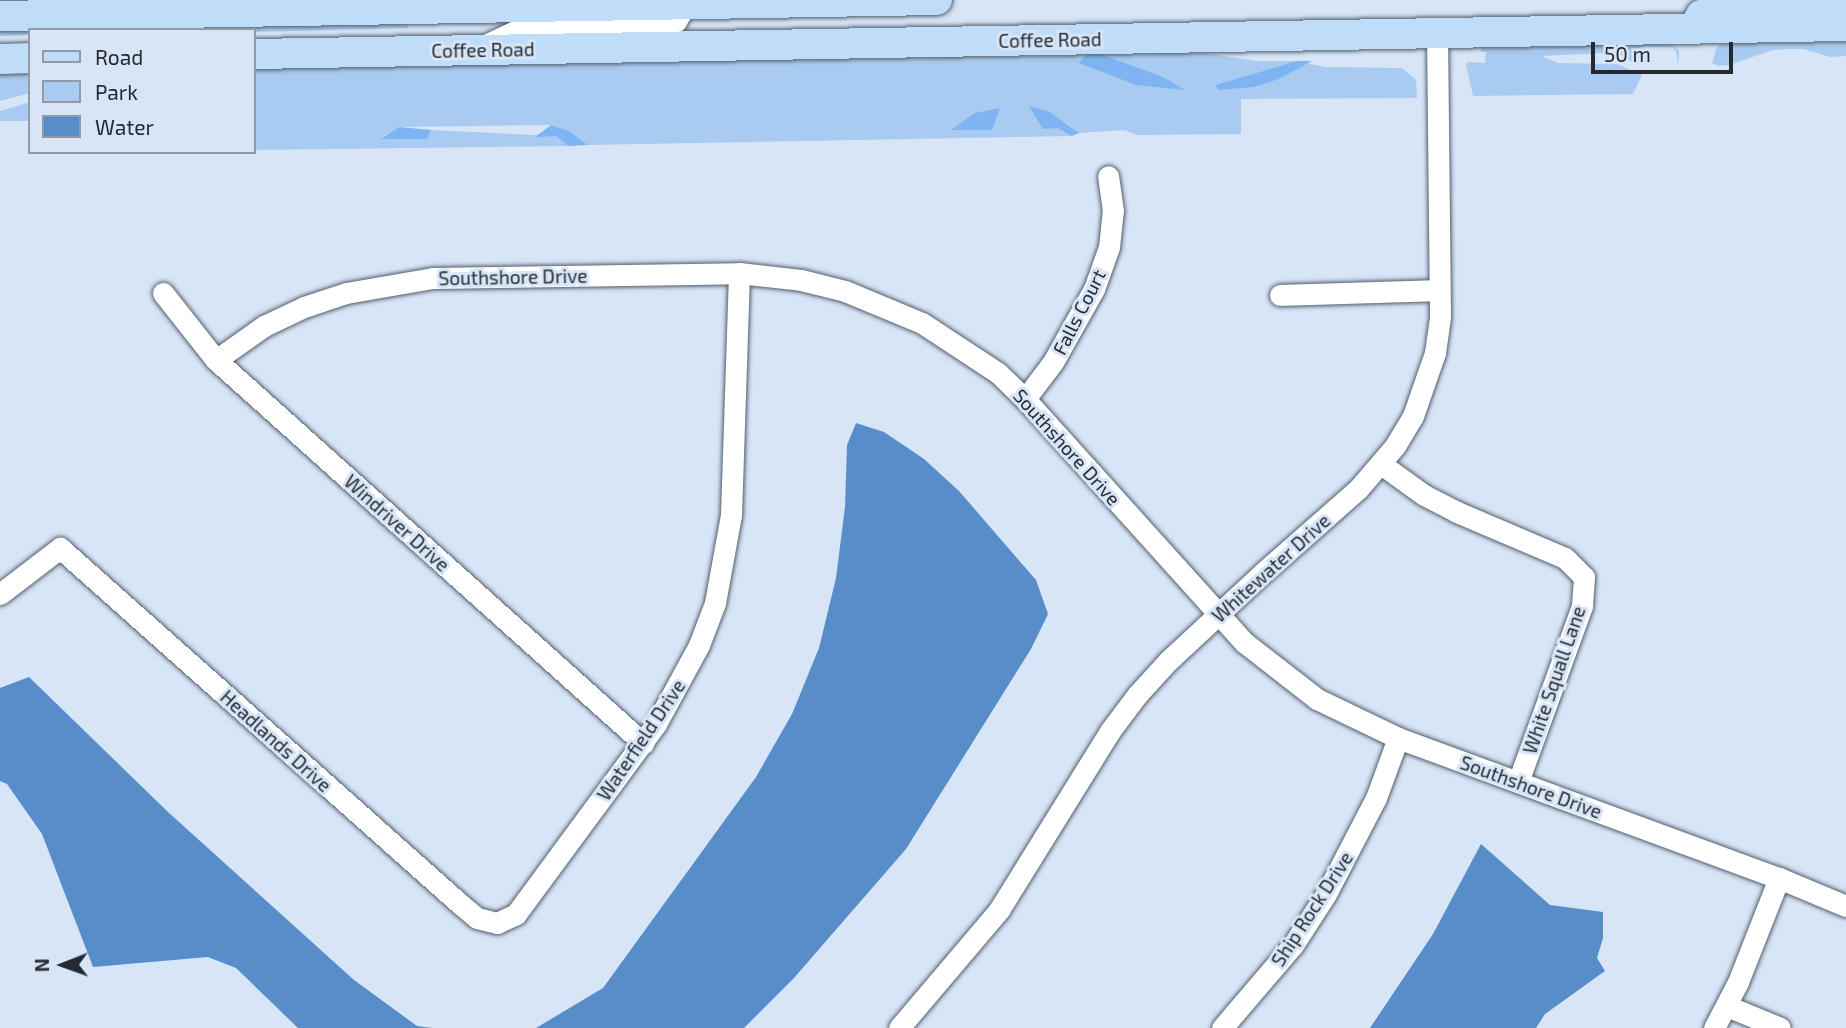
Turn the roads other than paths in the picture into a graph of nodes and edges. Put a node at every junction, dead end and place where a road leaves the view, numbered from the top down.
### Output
1 (937, 0) edge
2 (689, 2) edge
3 (1846, 2) edge
4 (0, 16) edge
5 (1846, 26) edge
6 (1693, 29) junction
7 (1437, 35) junction
8 (475, 50) junction
9 (256, 54) edge
10 (28, 58) edge
11 (0, 59) edge
12 (1108, 176) dead end
13 (739, 274) junction
14 (1439, 290) junction
15 (163, 293) dead end
16 (1280, 295) dead end
17 (216, 360) junction
18 (1026, 399) junction
19 (1381, 464) junction
20 (0, 594) edge
21 (1219, 616) junction
22 (1398, 738) junction
23 (643, 743) junction
24 (1518, 782) junction
25 (1779, 877) junction
26 (1846, 906) edge
27 (497, 923) joint
28 (1727, 1006) junction
29 (899, 1028) edge
30 (1222, 1028) edge
31 (1714, 1028) edge
32 (1780, 1028) edge

1 - 2 main road
2 - 4 main road
2 - 8 street
3 - 6 main road
5 - 6 main road, Coffee Road
6 - 7 main road, Coffee Road
7 - 8 main road, Coffee Road
7 - 14 street, Whitewater Drive
8 - 9 main road, Coffee Road
10 - 11 main road
12 - 18 street, Falls Court
13 - 17 street, Southshore Drive
13 - 18 street, Southshore Drive
13 - 23 street, Waterfield Drive
14 - 16 street
14 - 19 street, Whitewater Drive
15 - 17 street, Windriver Drive
17 - 23 street, Windriver Drive
18 - 21 street, Southshore Drive
19 - 21 street, Whitewater Drive
19 - 24 street, White Squall Lane
20 - 27 street, Headlands Drive
21 - 22 street, Southshore Drive
21 - 29 street, Whitewater Drive
22 - 24 street, Southshore Drive
22 - 30 street, Ship Rock Drive
23 - 27 street, Waterfield Drive
24 - 25 street, Southshore Drive
25 - 26 street, Southshore Drive
25 - 28 street
28 - 31 street
28 - 32 street

